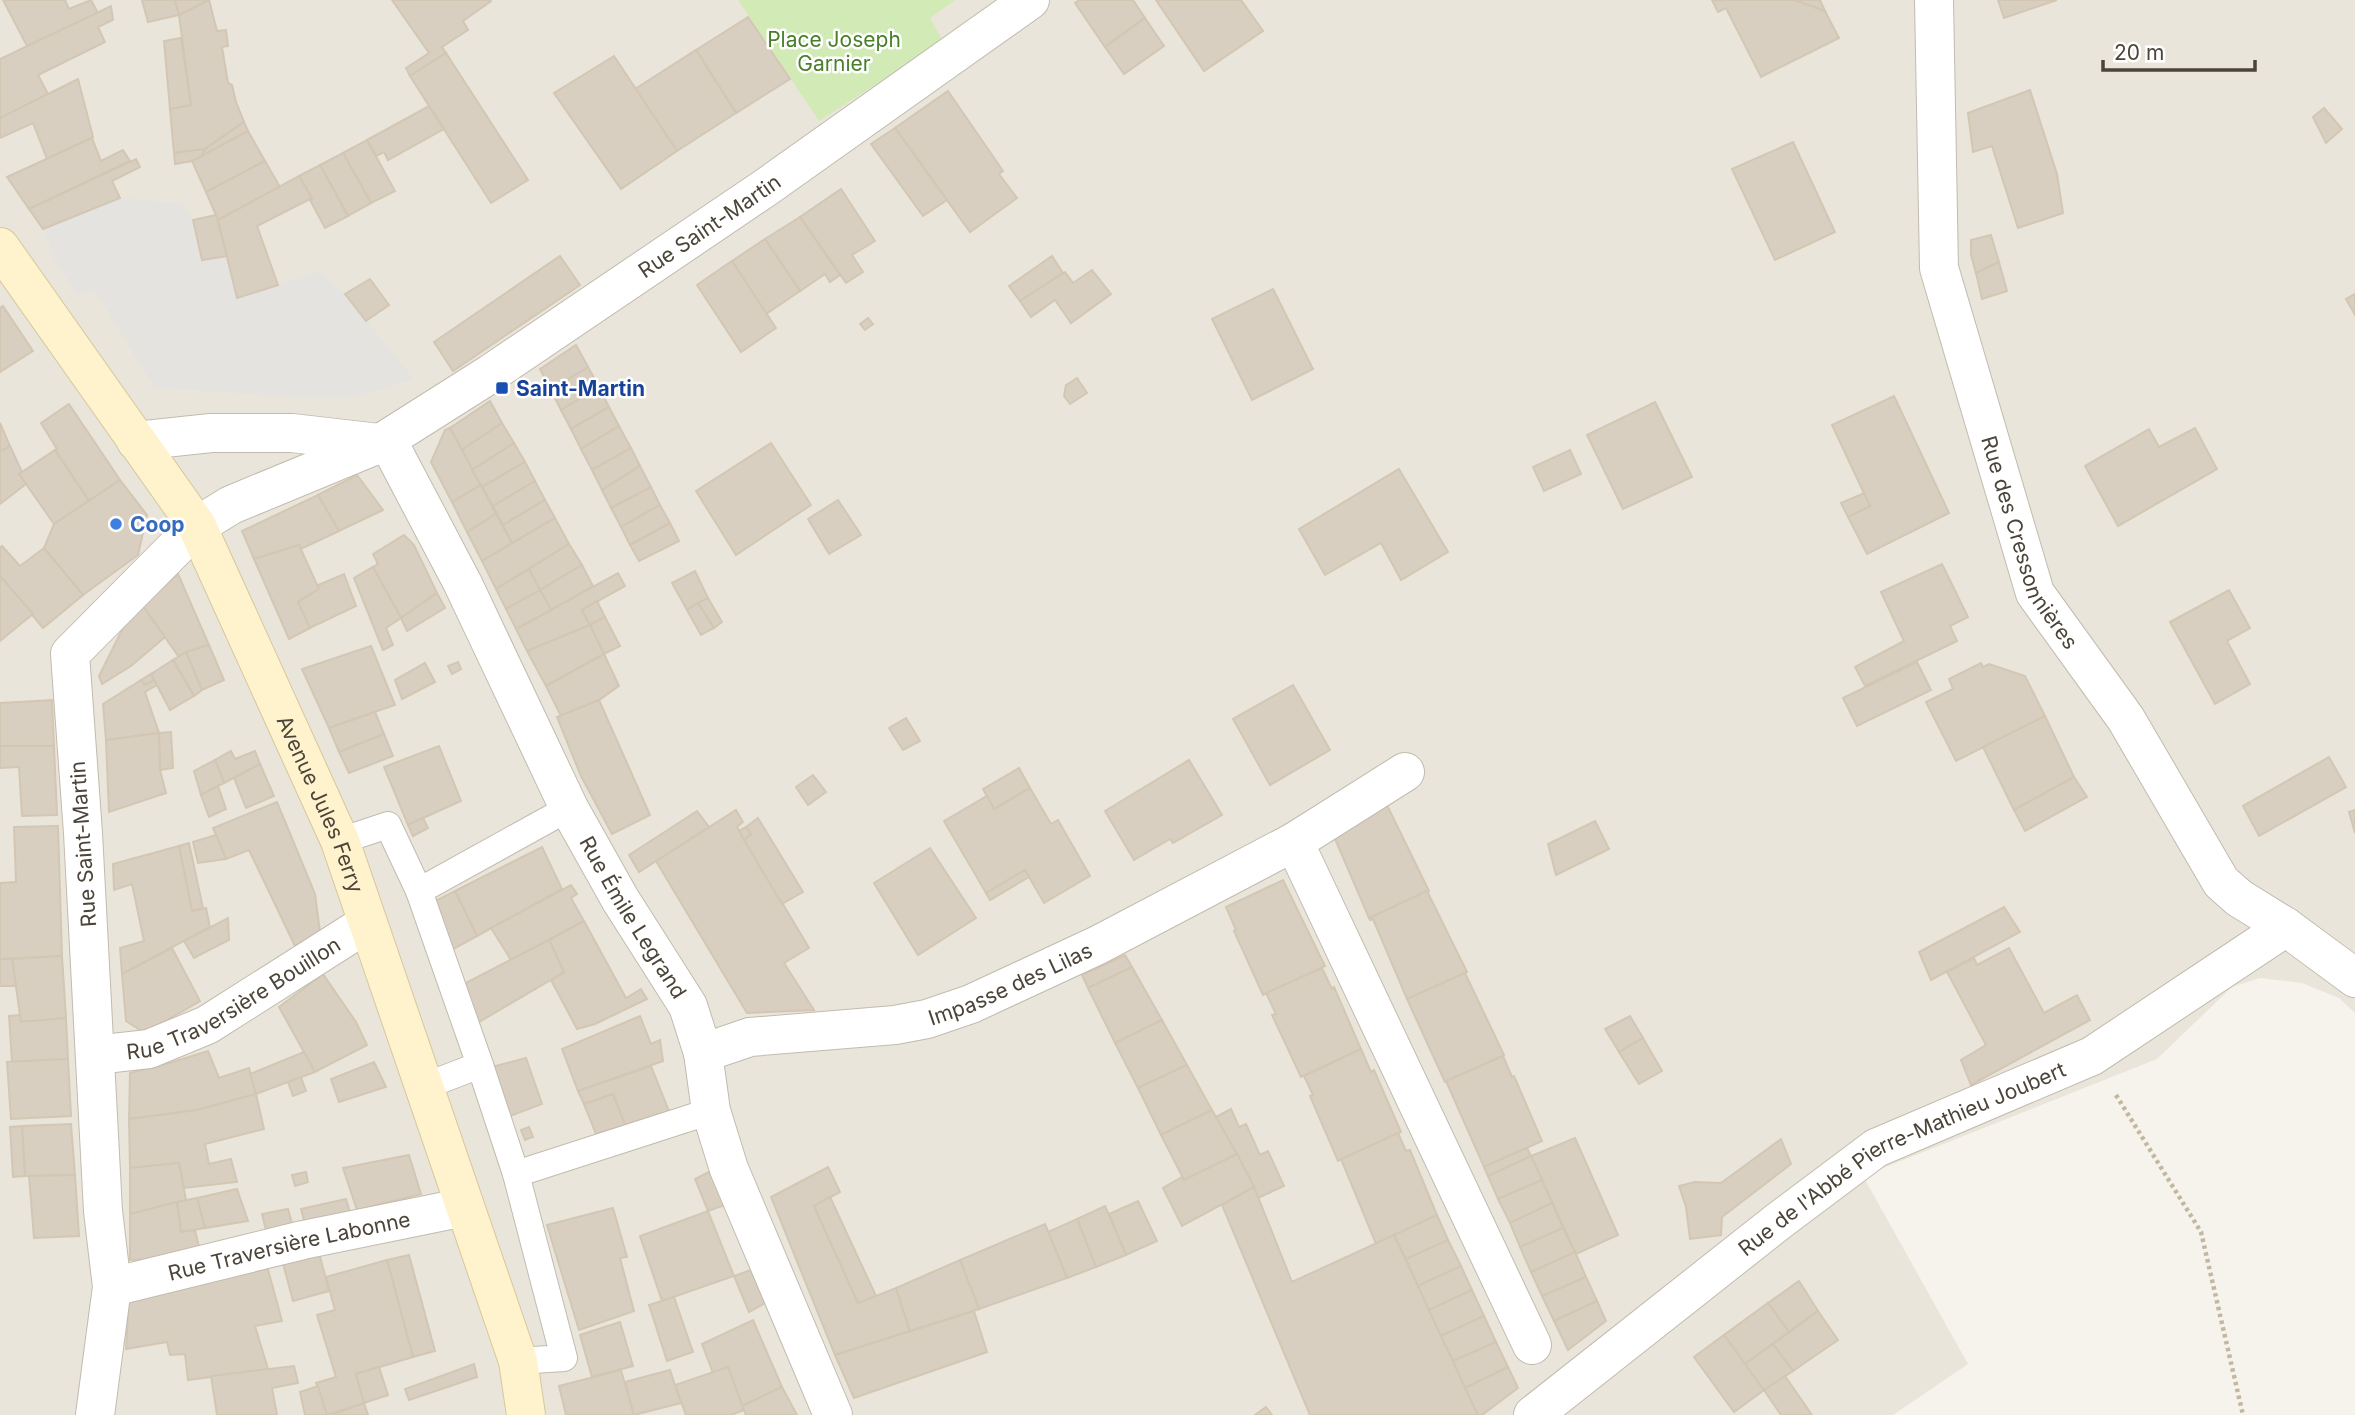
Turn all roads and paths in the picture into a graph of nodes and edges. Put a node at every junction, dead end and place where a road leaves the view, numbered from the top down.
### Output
1 (1030, 0) edge
2 (1934, 0) edge
3 (0, 247) edge
4 (136, 441) junction
5 (381, 443) junction
6 (197, 526) junction
7 (1405, 772) dead end
8 (569, 808) junction
9 (340, 841) junction
10 (1294, 842) junction
11 (419, 891) junction
12 (366, 924) junction
13 (2286, 927) junction
14 (2355, 978) edge
15 (703, 1053) junction
16 (95, 1055) junction
17 (2092, 1056) junction
18 (480, 1065) junction
19 (425, 1086) junction
20 (711, 1111) junction
21 (516, 1174) junction
22 (465, 1207) junction
23 (113, 1287) junction
24 (1532, 1345) dead end
25 (518, 1361) junction
26 (95, 1415) edge
27 (526, 1415) edge
28 (833, 1415) edge
29 (1533, 1415) edge
30 (2243, 1415) edge

1 - 5 street, Rue Saint-Martin
2 - 13 street, Rue des Cressonnières
3 - 4 street, Avenue Jules Ferry
4 - 5 street
4 - 6 street, Avenue Jules Ferry
5 - 6 street, Rue Saint-Martin
5 - 8 street, Rue Émile Legrand
6 - 9 street, Avenue Jules Ferry
6 - 16 street, Rue Saint-Martin
7 - 10 street, Impasse des Lilas
8 - 11 lane
8 - 15 street, Rue Émile Legrand
9 - 11 lane
9 - 12 street, Avenue Jules Ferry
10 - 15 street, Impasse des Lilas
10 - 24 street
11 - 18 lane
12 - 16 street, Rue Traversière Bouillon
12 - 19 street, Avenue Jules Ferry
13 - 14 street, Rue des Cressonnières
13 - 17 street, Rue de l'Abbé Pierre-Mathieu Joubert
15 - 20 street, Rue Émile Legrand
16 - 23 street, Rue Saint-Martin
17 - 29 street, Rue de l'Abbé Pierre-Mathieu Joubert
17 - 30 path
18 - 19 lane
18 - 21 lane
19 - 22 street, Avenue Jules Ferry
20 - 21 lane
20 - 28 street, Rue Émile Legrand
21 - 25 lane
22 - 23 street, Rue Traversière Labonne
22 - 25 street, Avenue Jules Ferry
23 - 26 street, Rue Saint-Martin
25 - 27 street, Avenue Jules Ferry

